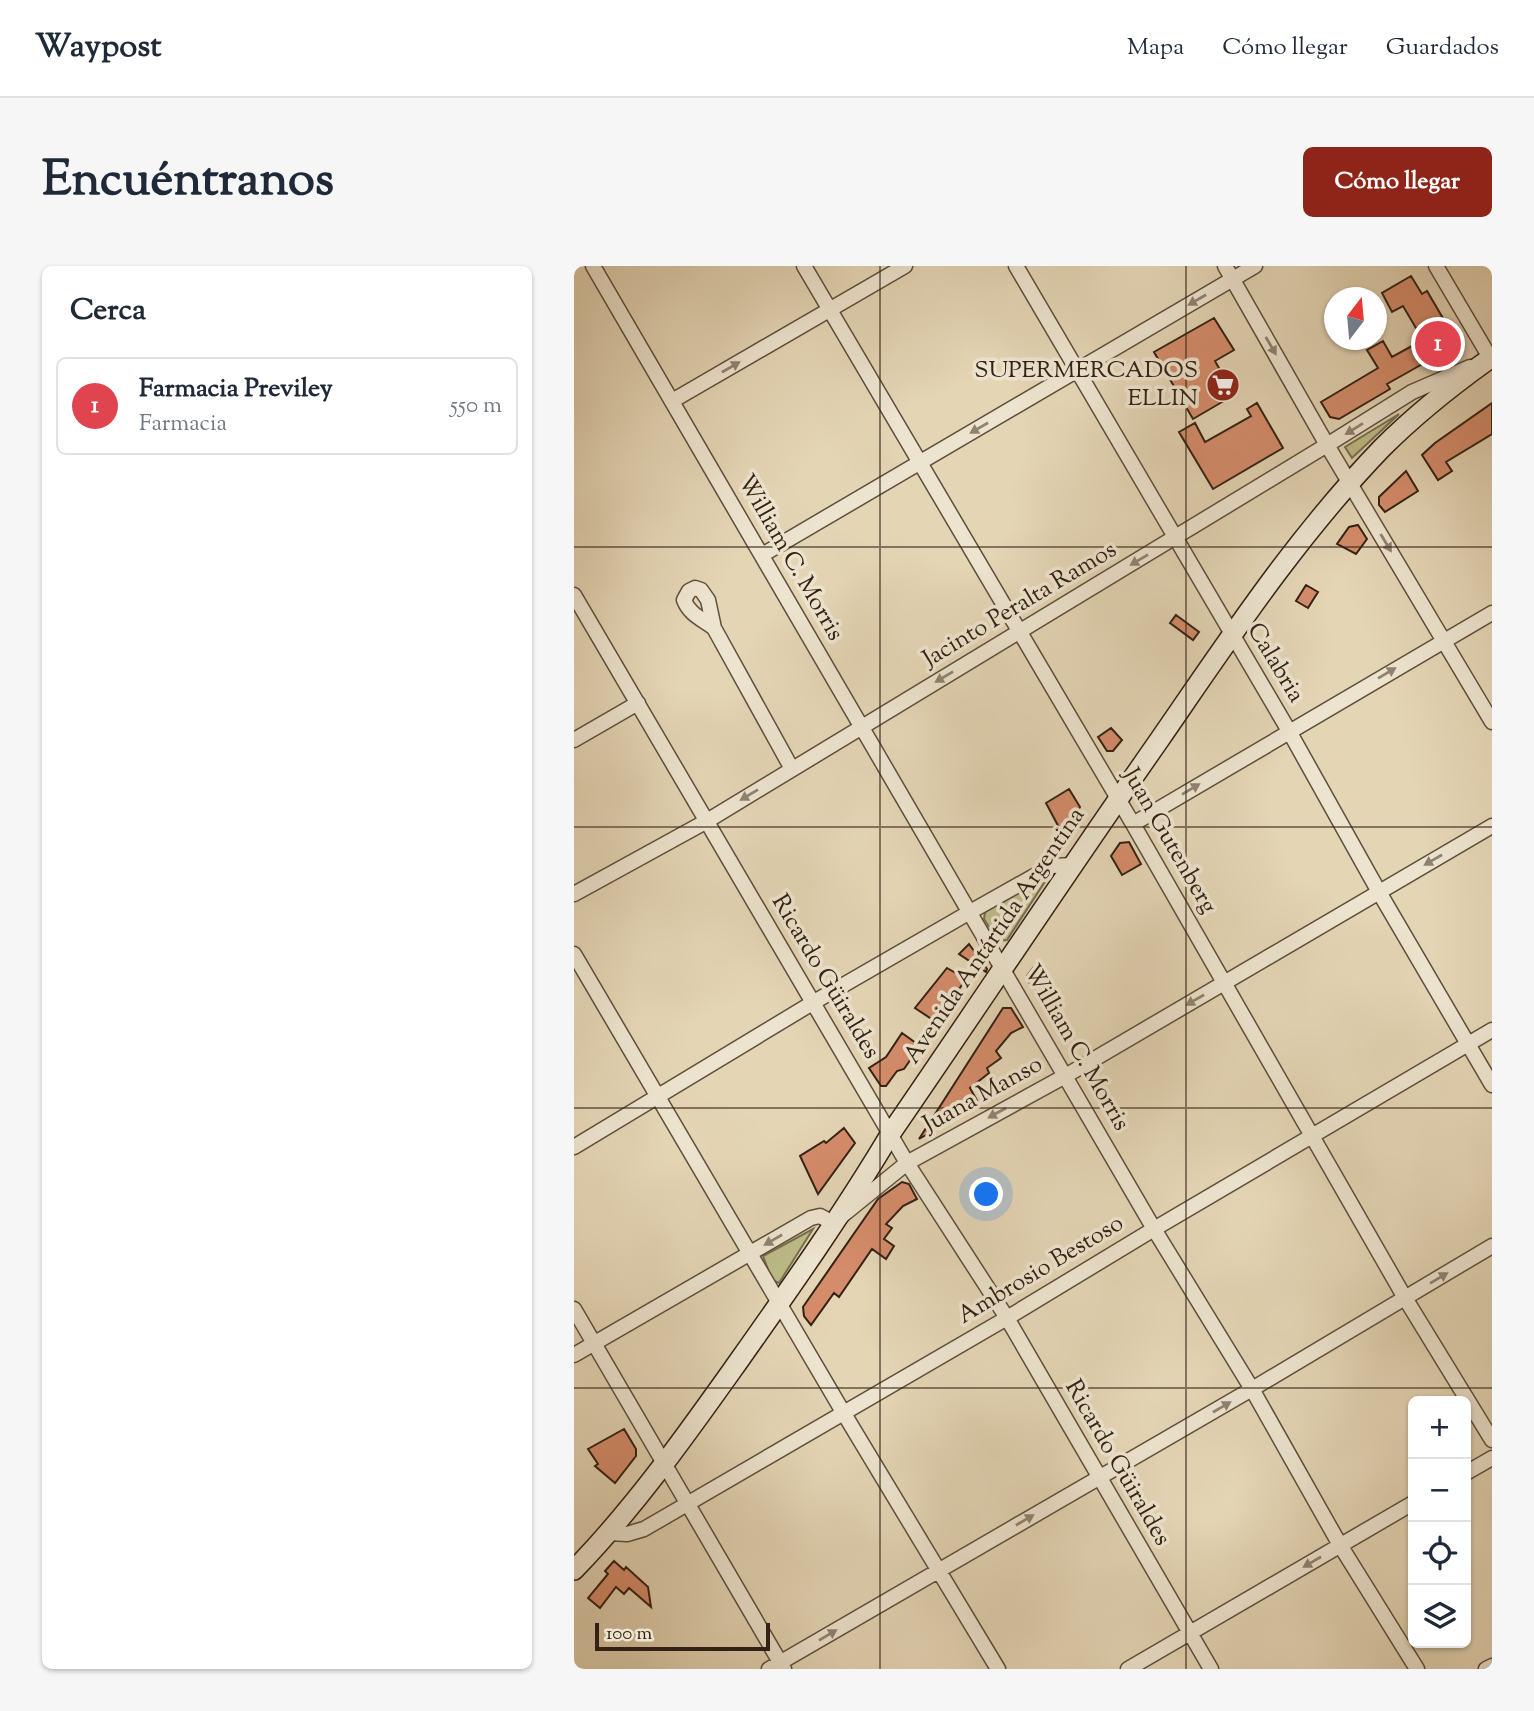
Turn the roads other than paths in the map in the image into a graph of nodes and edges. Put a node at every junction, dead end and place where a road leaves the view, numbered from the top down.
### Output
1 (593, 266) edge
2 (804, 266) edge
3 (905, 266) edge
4 (1016, 266) edge
5 (1225, 266) edge
6 (1255, 266) edge
7 (1436, 266) edge
8 (1232, 279) junction
9 (830, 310) junction
10 (1491, 359) edge
11 (1077, 370) junction
12 (672, 401) junction
13 (1328, 446) junction
14 (919, 463) junction
15 (1350, 483) junction
16 (1175, 538) junction
17 (762, 555) junction
18 (574, 595) edge
19 (1492, 612) edge
20 (713, 628) dead end
21 (1019, 632) junction
22 (1232, 635) junction
23 (1444, 640) junction
24 (638, 703) junction
25 (1492, 722) edge
26 (862, 727) junction
27 (1289, 731) junction
28 (574, 740) edge
29 (792, 769) junction
30 (1118, 799) junction
31 (707, 821) junction
32 (1133, 824) junction
33 (1492, 826) edge
34 (1073, 865) junction
35 (1378, 892) junction
36 (574, 894) edge
37 (970, 912) junction
38 (574, 954) edge
39 (1004, 968) junction
40 (1225, 983) junction
41 (814, 1002) junction
42 (1492, 1030) edge
43 (1468, 1044) junction
44 (1067, 1075) junction
45 (1492, 1085) edge
46 (657, 1096) junction
47 (891, 1133) junction
48 (1313, 1135) junction
49 (574, 1147) edge
50 (907, 1163) junction
51 (833, 1223) junction
52 (1154, 1229) junction
53 (1492, 1246) edge
54 (750, 1252) junction
55 (1405, 1298) junction
56 (780, 1302) junction
57 (574, 1309) edge
58 (1007, 1318) junction
59 (594, 1343) junction
60 (574, 1355) edge
61 (1252, 1389) junction
62 (843, 1412) junction
63 (1492, 1440) edge
64 (1492, 1458) edge
65 (665, 1465) junction
66 (1471, 1470) edge
67 (1099, 1477) junction
68 (687, 1503) junction
69 (1408, 1506) edge
70 (609, 1533) junction
71 (1340, 1545) junction
72 (939, 1569) junction
73 (574, 1570) edge
74 (1190, 1634) junction
75 (1492, 1666) edge
76 (778, 1667) edge
77 (998, 1669) edge
78 (1128, 1669) edge
79 (1210, 1669) edge
80 (1417, 1669) edge
81 (1486, 1669) edge

1 - 12 street, William C. Morris
2 - 9 street, Juan Gutenberg
3 - 9 street
4 - 11 street, Calabria
5 - 8 street
6 - 8 street
7 - 10 street
8 -> 11 street
8 -> 13 street
12 -> 9 street
9 - 14 street, Juan Gutenberg
10 -> 13 street, Jacinto Peralta Ramos
10 - 15 main road, Avenida Antártida Argentina
11 -> 14 street
11 - 16 street, Calabria
12 - 17 street, William C. Morris
13 - 15 street
13 - 16 street, Jacinto Peralta Ramos
14 - 17 street
14 - 21 street, Juan Gutenberg
15 - 22 main road, Avenida Antártida Argentina
15 -> 23 street
16 -> 21 street, Jacinto Peralta Ramos
16 - 22 street, Calabria
17 - 26 street, William C. Morris
18 - 24 street, Ricardo Güiraldes
19 - 23 street
20 - 29 street
21 -> 26 street, Jacinto Peralta Ramos
21 - 30 street, Juan Gutenberg
22 - 27 street, Calabria
22 - 30 main road, Avenida Antártida Argentina
23 - 25 street
27 -> 23 street
24 - 28 street
24 - 31 street, Ricardo Güiraldes
26 - 29 street, Jacinto Peralta Ramos
26 - 37 street, William C. Morris
32 -> 27 street
27 - 35 street, Calabria
29 -> 31 street, Jacinto Peralta Ramos
30 - 32 street, Juan Gutenberg
30 - 34 main road, Avenida Antártida Argentina
31 - 36 street, Jacinto Peralta Ramos
31 - 41 street, Ricardo Güiraldes
32 - 40 street, Juan Gutenberg
33 -> 35 street, Juana Manso
34 - 37 street
34 - 39 main road, Avenida Antártida Argentina
35 - 40 street, Juana Manso
35 - 43 street, Calabria
37 - 39 street, William C. Morris
37 - 41 street
38 - 46 street
39 - 44 street, William C. Morris
39 - 47 main road, Avenida Antártida Argentina
40 -> 44 street, Juana Manso
40 - 48 street, Juan Gutenberg
41 - 46 street
41 - 47 street, Ricardo Güiraldes
42 - 43 street, Ambrosio Bestoso
43 - 45 street, Calabria
43 - 48 street, Ambrosio Bestoso
44 -> 50 street, Juana Manso
44 - 52 street, William C. Morris
46 - 49 street
46 - 54 street
47 - 50 street, Ricardo Güiraldes
47 - 51 main road, Avenida Antártida Argentina
48 - 52 street, Ambrosio Bestoso
48 - 55 street, Juan Gutenberg
50 - 51 street, Juana Manso
50 - 58 street, Ricardo Güiraldes
51 -> 54 street
51 - 56 main road, Avenida Antártida Argentina
52 - 58 street, Ambrosio Bestoso
52 - 61 street, William C. Morris
55 -> 53 street
54 - 56 street
54 - 59 street
55 - 61 street
55 - 63 street, Juan Gutenberg
56 - 62 street
56 - 65 main road, Avenida Antártida Argentina
57 - 59 street
58 - 62 street, Ambrosio Bestoso
58 - 67 street, Ricardo Güiraldes
59 - 60 street
59 - 65 street
67 -> 61 street
61 - 71 street, William C. Morris
62 - 68 street, Ambrosio Bestoso
62 - 72 street
64 - 66 street
65 - 68 street
65 - 70 main road, Avenida Antártida Argentina
72 -> 67 street
67 - 74 street, Ricardo Güiraldes
68 - 70 street, Ambrosio Bestoso
68 - 76 street
69 - 71 street
70 - 73 main road, Avenida Antártida Argentina
71 -> 74 street
71 - 80 street, William C. Morris
76 -> 72 street
72 - 77 street
74 - 78 street
74 - 79 street, Ricardo Güiraldes
75 - 81 street

